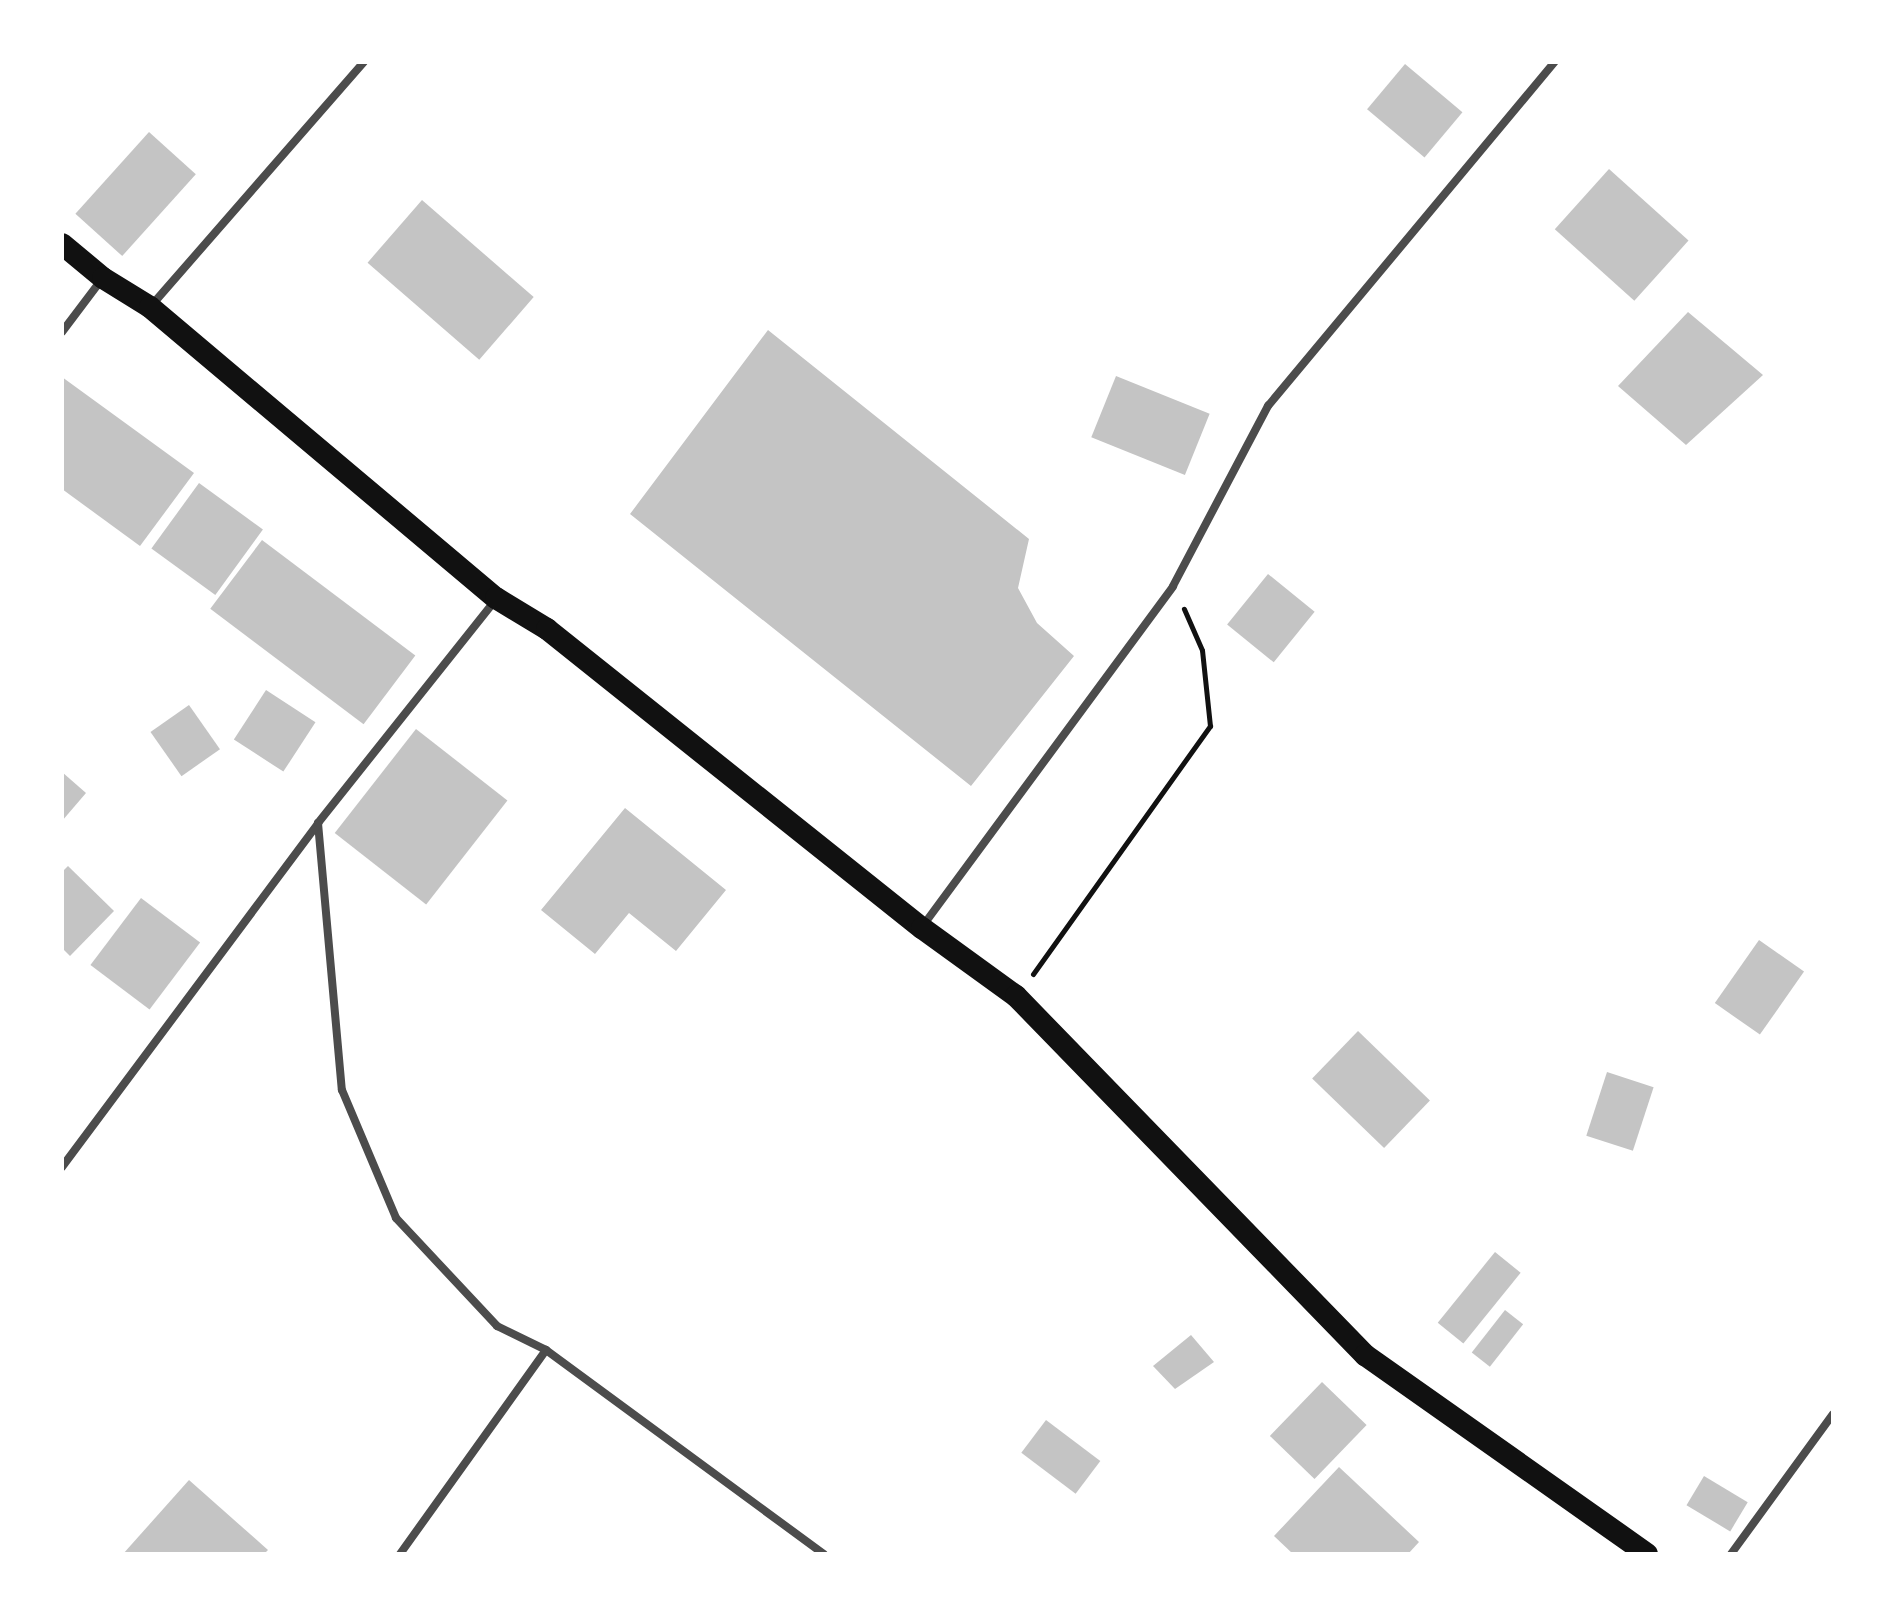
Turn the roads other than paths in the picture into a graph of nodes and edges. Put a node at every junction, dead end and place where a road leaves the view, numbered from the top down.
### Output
1 (364, 62) edge
2 (1555, 62) edge
3 (62, 244) edge
4 (103, 278) junction
5 (150, 307) junction
6 (62, 332) edge
7 (496, 598) junction
8 (318, 823) junction
9 (922, 928) junction
10 (62, 1167) edge
11 (546, 1350) junction
12 (1833, 1414) edge
13 (400, 1554) edge
14 (824, 1554) edge
15 (1647, 1554) edge
16 (1731, 1554) edge

1 - 5 street
2 - 9 street
3 - 4 highway
4 - 5 highway
4 - 6 street
5 - 7 highway
7 - 8 street
7 - 9 highway
8 - 10 street
8 - 11 street
9 - 15 highway
11 - 13 street
11 - 14 street
12 - 16 street

